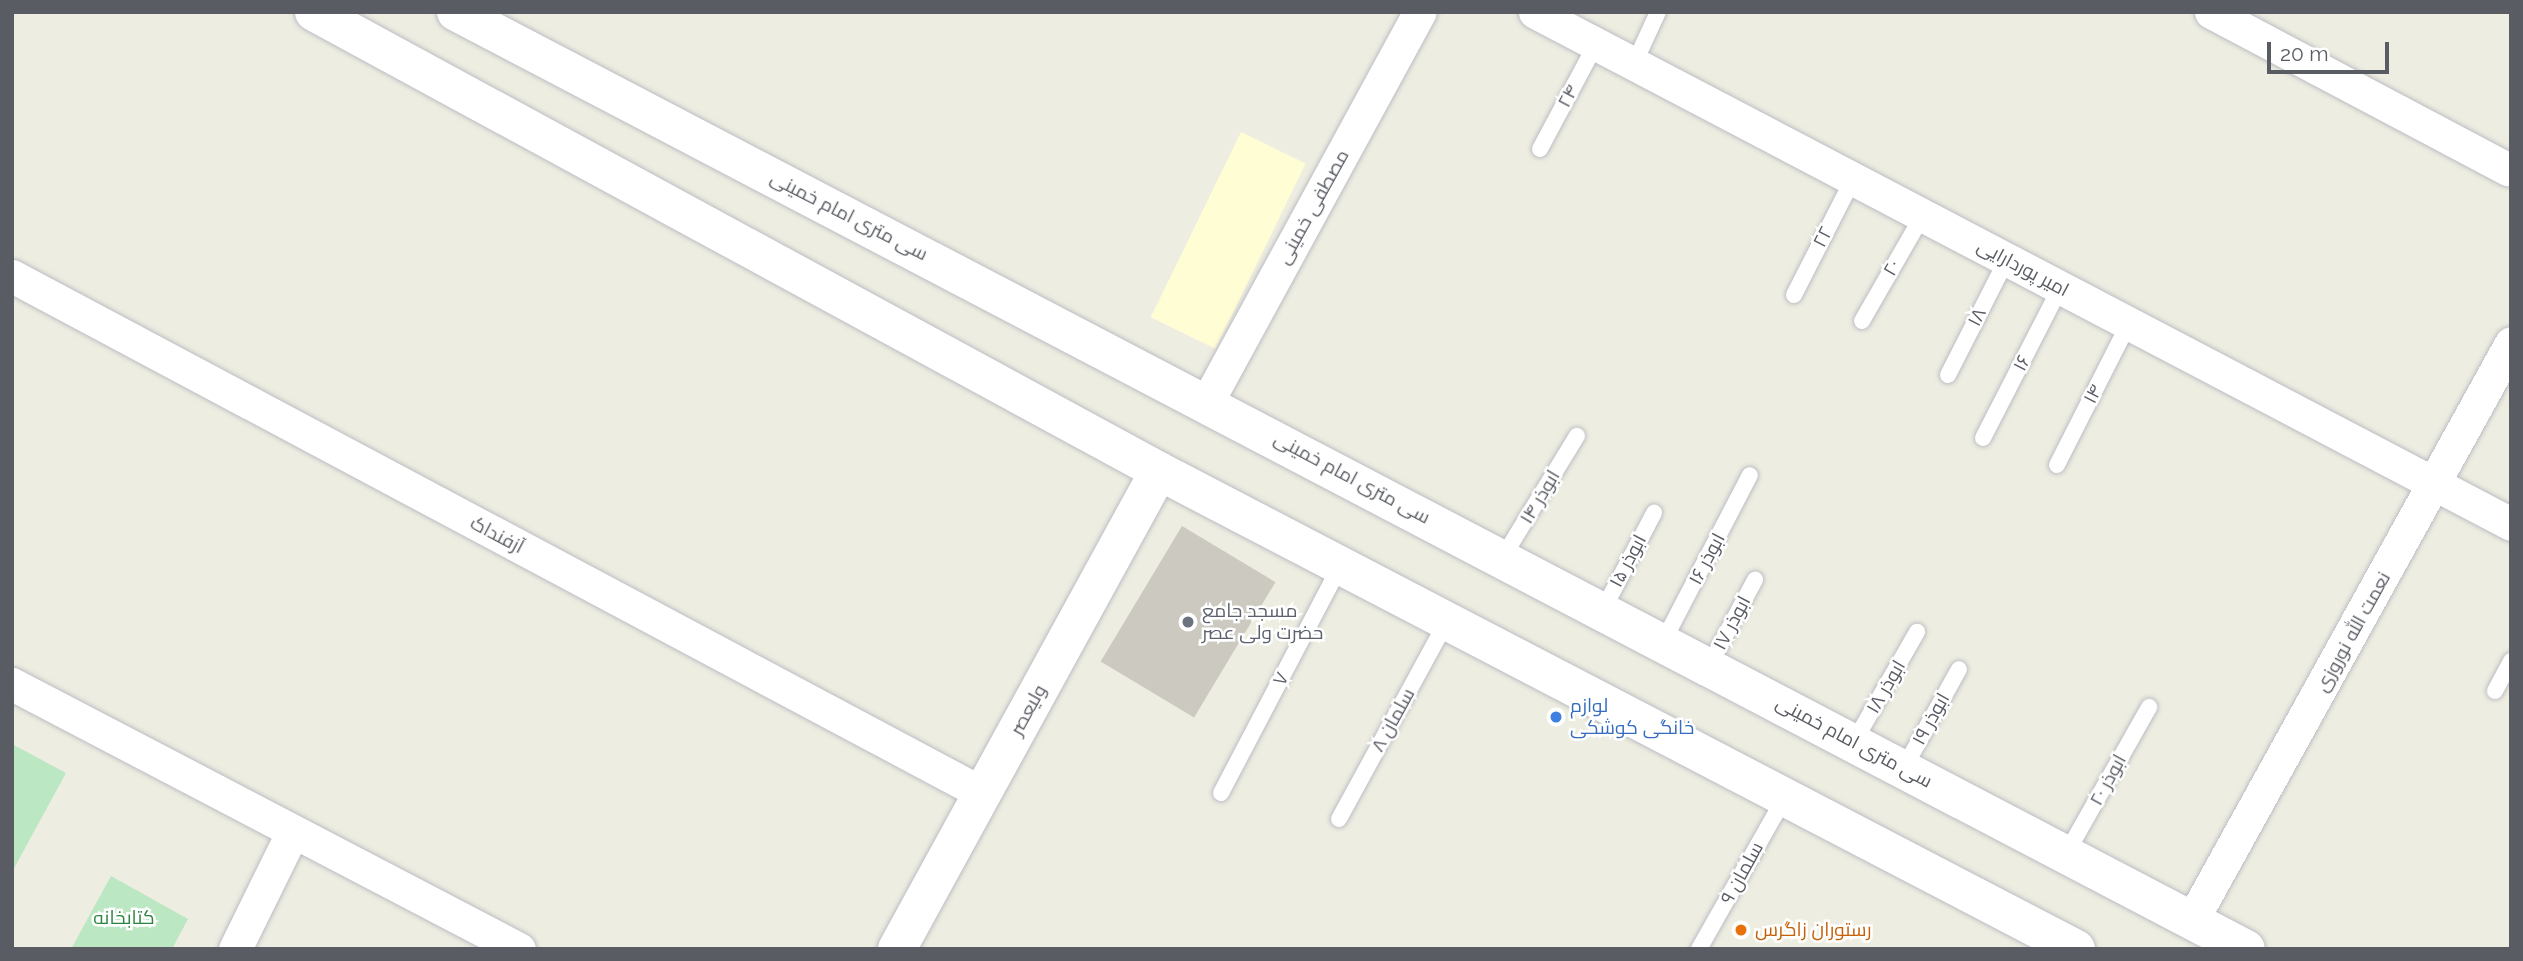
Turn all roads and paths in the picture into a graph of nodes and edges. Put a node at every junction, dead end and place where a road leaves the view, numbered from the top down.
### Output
1 (314, 12) edge
2 (456, 12) edge
3 (1420, 12) edge
4 (1658, 12) edge
5 (2211, 12) edge
6 (1550, 16) edge
7 (1596, 44) junction
8 (1634, 64) junction
9 (1540, 149) dead end
10 (2508, 169) dead end
11 (1853, 179) junction
12 (1923, 215) junction
13 (2007, 259) junction
14 (12, 276) edge
15 (2060, 288) junction
16 (1794, 295) dead end
17 (1861, 321) dead end
18 (2129, 323) junction
19 (2511, 343) edge
20 (1948, 376) dead end
21 (1207, 402) junction
22 (1577, 436) dead end
23 (1983, 438) dead end
24 (2057, 465) dead end
25 (1158, 471) junction
26 (1750, 475) dead end
27 (2435, 484) junction
28 (1654, 513) dead end
29 (2511, 524) edge
30 (1503, 557) junction
31 (1340, 565) junction
32 (1755, 580) dead end
33 (1603, 610) junction
34 (1447, 621) junction
35 (1917, 632) dead end
36 (1663, 642) junction
37 (2511, 661) edge
38 (1709, 666) junction
39 (1959, 669) dead end
40 (12, 684) edge
41 (2495, 691) dead end
42 (2149, 706) dead end
43 (1854, 742) junction
44 (1904, 768) junction
45 (982, 793) junction
46 (1221, 793) dead end
47 (1785, 797) junction
48 (1339, 819) dead end
49 (293, 831) junction
50 (2066, 854) junction
51 (2192, 920) junction
52 (235, 949) edge
53 (519, 949) edge
54 (897, 949) edge
55 (1699, 949) edge
56 (2076, 949) edge
57 (2246, 949) edge

1 - 25 main road
2 - 21 main road, سی متری امام خمینی
3 - 21 street, مصطفی خمینی
4 - 8 lane
5 - 10 street
6 - 7 street, امیر پوردارایی
7 - 8 street, امیر پوردارایی
7 - 9 lane, ۲۴
8 - 11 street, امیر پوردارایی
11 - 12 street, امیر پوردارایی
11 - 16 lane, ۲۲
12 - 13 street, امیر پوردارایی
12 - 17 lane, ۲۰
13 - 15 street, امیر پوردارایی
13 - 20 lane, ۱۸
14 - 45 street, آزفنداک
15 - 18 street, امیر پوردارایی
15 - 23 lane, ۱۶
18 - 24 lane, ۱۴
18 - 27 street, امیر پوردارایی
19 - 27 street, نعمت الله نوروزی
21 - 30 main road, سی متری امام خمینی
22 - 30 lane, ابوذر ۱۴
25 - 31 main road
25 - 45 main road, وليعصر
26 - 36 lane, ابوذر ۱۶
27 - 29 street, امیر پوردارایی
27 - 51 street, نعمت الله نوروزی
28 - 33 lane, ابوذر ۱۵
30 - 33 main road, سی متری امام خمینی
31 - 34 main road
31 - 46 lane, ۷
32 - 38 lane, ابوذر ۱۷
33 - 36 main road, سی متری امام خمینی
34 - 47 main road
34 - 48 lane, سلمان ۸
35 - 43 lane, ابوذر ۱۸
36 - 38 main road, سی متری امام خمینی
37 - 41 lane
38 - 43 main road, سی متری امام خمینی
39 - 44 lane, ابوذر ۱۹
40 - 49 street
42 - 50 lane, ابوذر ۲۰
43 - 44 main road, سی متری امام خمینی
44 - 50 main road, سی متری امام خمینی
45 - 54 main road, وليعصر
47 - 55 lane, سلمان ۹
47 - 56 main road
49 - 52 street
49 - 53 street
50 - 51 main road, سی متری امام خمینی
51 - 57 main road, سی متری امام خمینی

